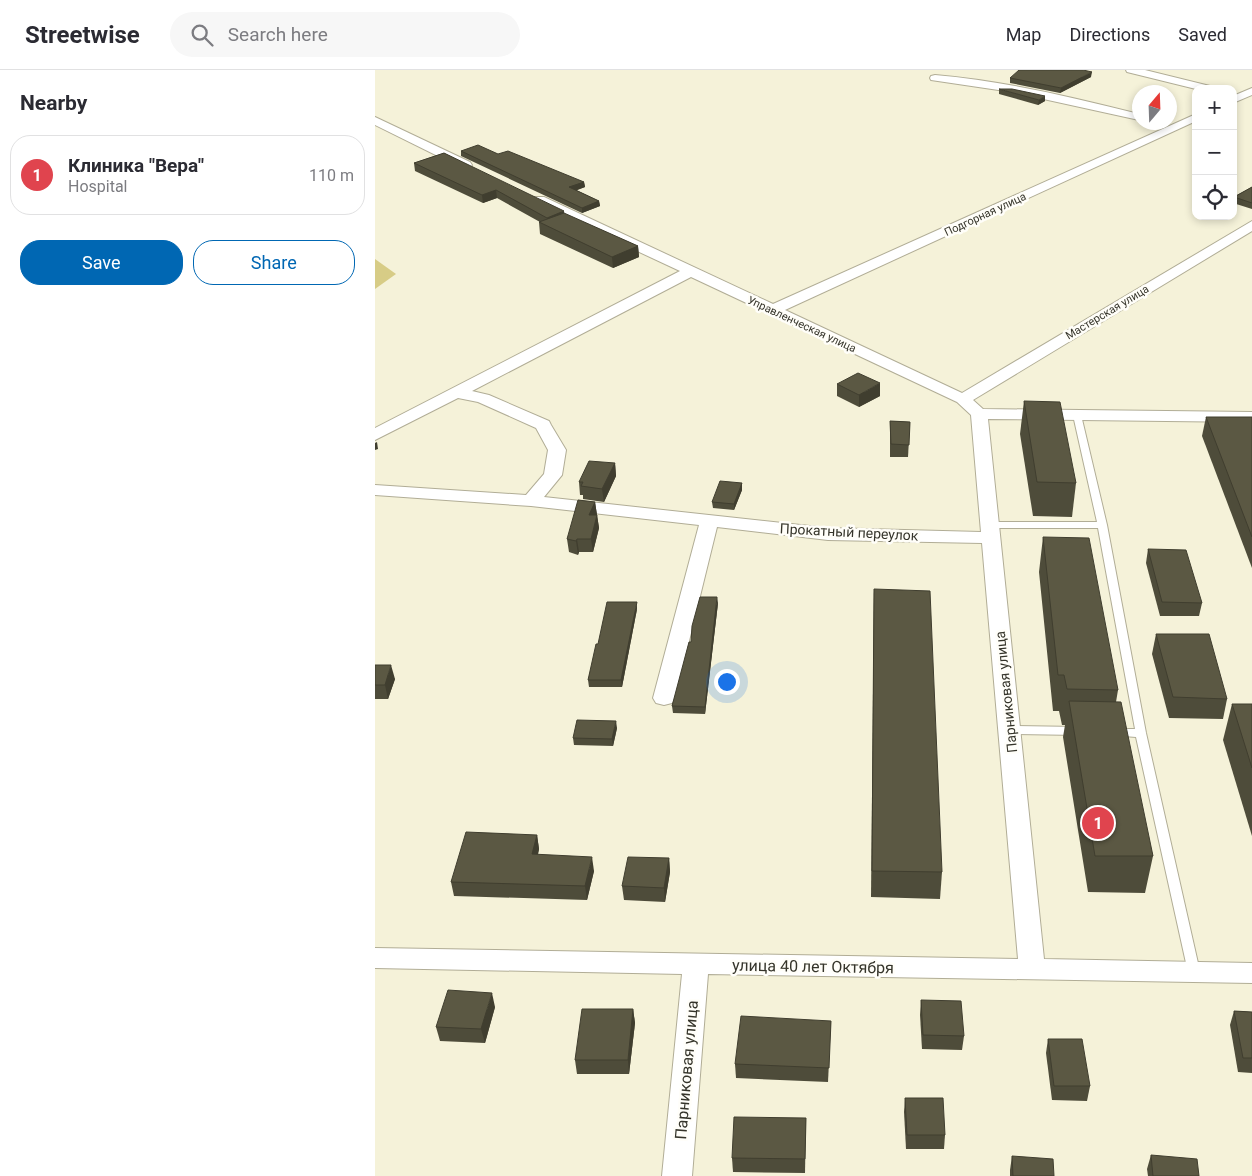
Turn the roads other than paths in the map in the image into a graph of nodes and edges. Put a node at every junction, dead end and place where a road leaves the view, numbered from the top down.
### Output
1 (1131, 70) edge
2 (935, 78) dead end
3 (1193, 85) edge
4 (1252, 91) edge
5 (1240, 97) edge
6 (1132, 115) edge
7 (1192, 118) edge
8 (375, 121) edge
9 (1177, 122) edge
10 (1157, 130) edge
11 (483, 173) edge
12 (527, 194) edge
13 (1252, 225) edge
14 (689, 272) junction
15 (773, 310) junction
16 (457, 393) junction
17 (963, 399) junction
18 (979, 414) junction
19 (1077, 415) junction
20 (1252, 417) edge
21 (375, 435) edge
22 (375, 490) edge
23 (531, 501) junction
24 (709, 521) junction
25 (1102, 526) junction
26 (989, 532) junction
27 (664, 698) dead end
28 (1010, 730) junction
29 (1085, 732) edge
30 (1104, 732) edge
31 (1141, 733) junction
32 (375, 958) edge
33 (696, 964) junction
34 (1032, 969) junction
35 (1194, 972) junction
36 (1252, 973) edge
37 (677, 1176) edge

1 - 3 street
2 - 6 street
4 - 5 street
7 - 9 street, Подгорная улица
8 - 11 street
10 - 15 street, Подгорная улица
12 - 14 street, Управленческая улица
13 - 17 street, Мастерская улица
14 - 15 street, Управленческая улица
14 - 16 street
15 - 17 street, Управленческая улица
16 - 21 street
16 - 23 street
17 - 18 street, Управленческая улица
18 - 19 street
18 - 26 street, Парниковая улица
19 - 20 street
19 - 25 lane
22 - 23 street, Прокатный переулок
23 - 24 street, Прокатный переулок
24 - 26 street, Прокатный переулок
24 - 27 street
25 - 26 lane
25 - 31 lane
26 - 28 street, Парниковая улица
28 - 29 lane
28 - 34 street, Парниковая улица
30 - 31 lane
31 - 35 lane
32 - 33 street, улица 40 лет Октября
33 - 34 street, улица 40 лет Октября
33 - 37 street, Парниковая улица
34 - 35 street, улица 40 лет Октября
35 - 36 street, улица 40 лет Октября

